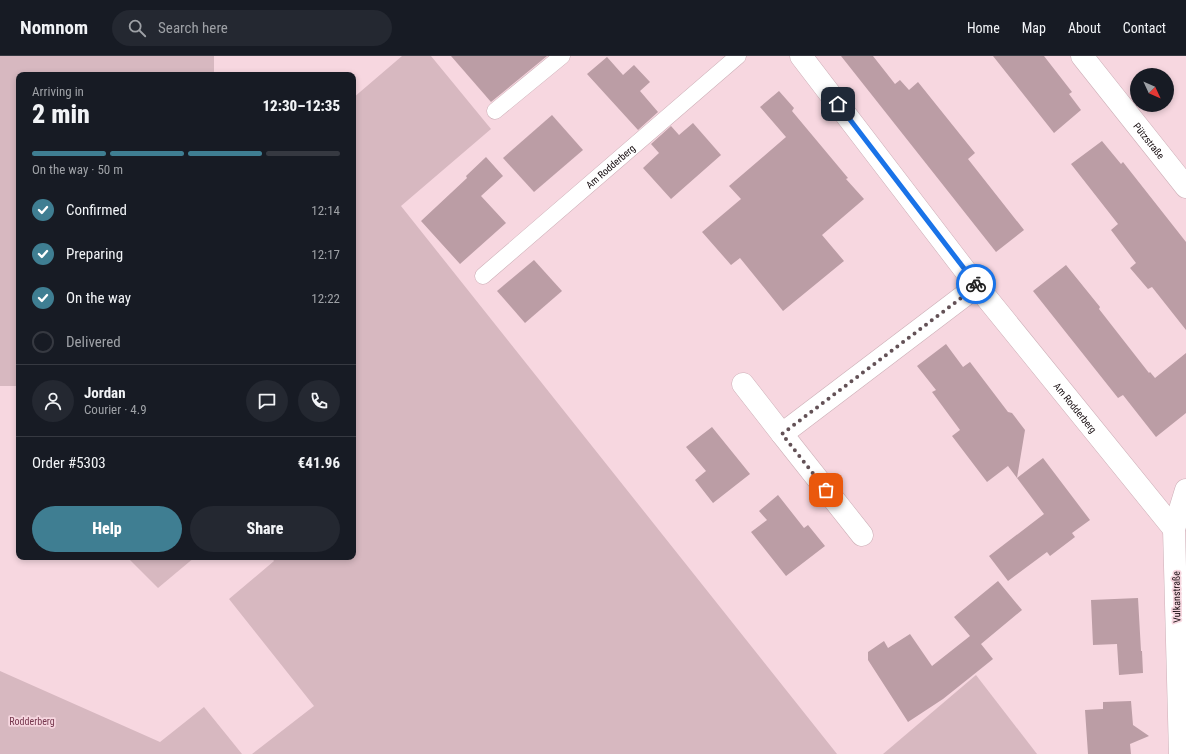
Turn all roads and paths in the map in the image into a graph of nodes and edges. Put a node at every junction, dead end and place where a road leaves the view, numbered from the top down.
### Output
1 (562, 56) edge
2 (738, 56) edge
3 (801, 56) edge
4 (1082, 56) edge
5 (495, 111) dead end
6 (1186, 187) edge
7 (483, 276) dead end
8 (977, 286) junction
9 (743, 384) dead end
10 (782, 434) junction
11 (1186, 490) edge
12 (1174, 530) junction
13 (862, 535) dead end
14 (1180, 754) edge

1 - 5 lane
2 - 7 lane, Am Rodderberg
3 - 8 street, Am Rodderberg
4 - 6 street, Pützstraße
8 - 10 street
8 - 12 street, Am Rodderberg
9 - 10 street
10 - 13 street
11 - 12 street, Vulkanstraße
12 - 14 street, Vulkanstraße

